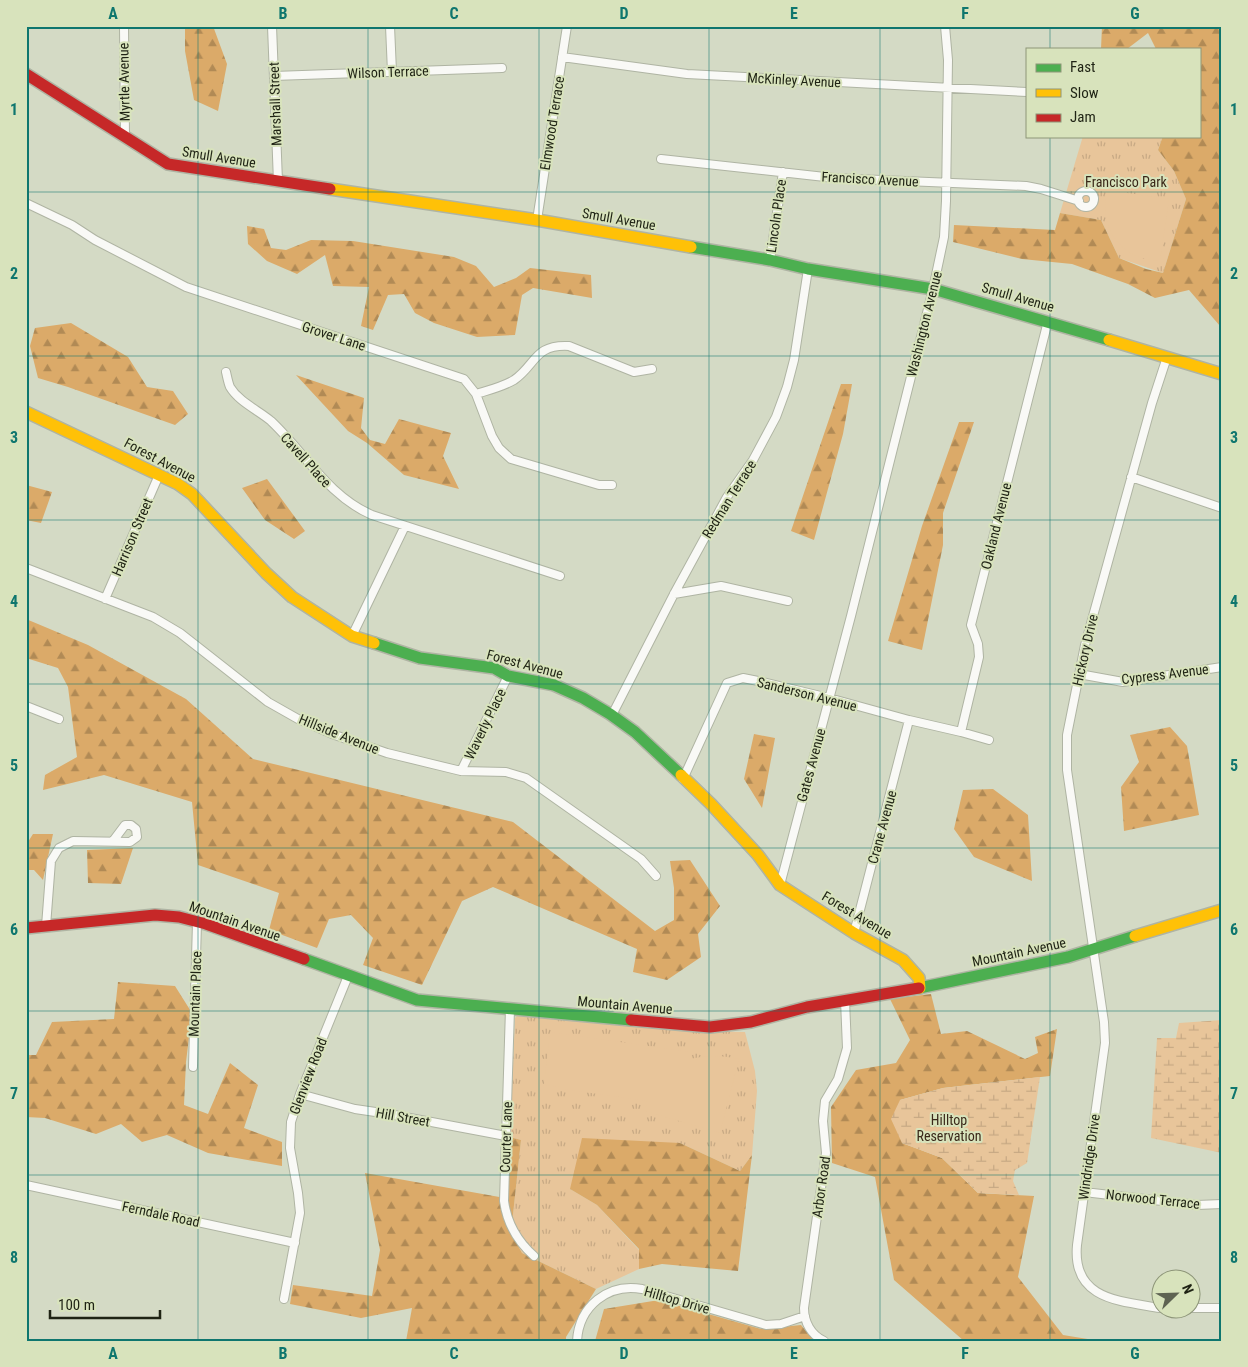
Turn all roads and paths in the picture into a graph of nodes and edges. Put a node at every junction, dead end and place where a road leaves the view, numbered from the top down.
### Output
1 (124, 26) edge
2 (272, 26) edge
3 (390, 26) edge
4 (567, 26) edge
5 (945, 26) edge
6 (562, 57) junction
7 (502, 68) dead end
8 (392, 72) junction
9 (26, 74) edge
10 (274, 76) junction
11 (948, 87) junction
12 (1026, 92) edge
13 (125, 137) junction
14 (660, 159) dead end
15 (783, 172) junction
16 (278, 182) junction
17 (947, 182) junction
18 (1079, 201) dead end
19 (26, 203) edge
20 (537, 220) junction
21 (770, 260) junction
22 (808, 269) junction
23 (933, 289) junction
24 (1048, 321) junction
25 (1167, 357) junction
26 (652, 370) dead end
27 (226, 372) dead end
28 (1222, 374) edge
29 (476, 394) junction
30 (26, 412) edge
31 (159, 475) junction
32 (1131, 477) junction
33 (612, 485) dead end
34 (1222, 508) edge
35 (405, 526) junction
36 (26, 568) edge
37 (560, 576) dead end
38 (674, 594) junction
39 (105, 600) junction
40 (788, 601) dead end
41 (851, 616) joint
42 (352, 636) junction
43 (1222, 667) edge
44 (1079, 674) junction
45 (508, 676) junction
46 (829, 698) junction
47 (26, 706) edge
48 (612, 715) junction
49 (59, 720) dead end
50 (909, 720) junction
51 (961, 732) junction
52 (989, 740) dead end
53 (461, 771) junction
54 (683, 779) junction
55 (113, 841) dead end
56 (656, 876) dead end
57 (780, 885) junction
58 (1222, 910) edge
59 (197, 922) junction
60 (46, 926) junction
61 (26, 928) edge
62 (854, 933) junction
63 (1092, 950) junction
64 (348, 976) junction
65 (920, 988) junction
66 (845, 1000) junction
67 (510, 1009) junction
68 (193, 1067) dead end
69 (300, 1094) junction
70 (506, 1136) junction
71 (26, 1185) edge
72 (1084, 1192) junction
73 (1222, 1204) edge
74 (295, 1243) junction
75 (534, 1256) dead end
76 (284, 1299) dead end
77 (1150, 1306) edge
78 (1200, 1308) edge
79 (1222, 1308) edge
80 (805, 1316) junction
81 (577, 1341) edge
82 (824, 1341) edge

1 - 13 street, Myrtle Avenue
2 - 10 street, Marshall Street
3 - 8 street
4 - 6 street, Elmwood Terrace
5 - 11 street, Washington Avenue
6 - 11 street, McKinley Avenue
6 - 20 street, Elmwood Terrace
7 - 8 street, Wilson Terrace
8 - 10 street, Wilson Terrace
9 - 13 street, Smull Avenue
10 - 16 street, Marshall Street
11 - 12 street, McKinley Avenue
11 - 17 street, Washington Avenue
13 - 16 street, Smull Avenue
14 - 15 street, Francisco Avenue
15 - 17 street, Francisco Avenue
15 - 21 street, Lincoln Place
16 - 20 street, Smull Avenue
17 - 18 street, Francisco Avenue
17 - 23 street, Washington Avenue
19 - 29 street, Grover Lane
20 - 21 street, Smull Avenue
21 - 22 street, Smull Avenue
22 - 23 street, Smull Avenue
22 - 38 street, Redman Terrace
23 - 24 street, Smull Avenue
23 - 41 street, Washington Avenue
24 - 25 street, Smull Avenue
24 - 51 street, Oakland Avenue
25 - 28 street, Smull Avenue
25 - 32 street, Hickory Drive
26 - 29 street
27 - 35 street, Cavell Place
29 - 33 street, Grover Lane
30 - 31 street, Forest Avenue
31 - 39 street, Harrison Street
31 - 42 street, Forest Avenue
32 - 34 street
32 - 44 street, Hickory Drive
35 - 37 street, Cavell Place
35 - 42 street
36 - 39 street, Hillside Avenue
38 - 40 street
38 - 48 street, Redman Terrace
39 - 53 street, Hillside Avenue
41 - 46 street, Gates Avenue
42 - 45 street, Forest Avenue
43 - 44 street, Cypress Avenue
44 - 63 street, Hickory Drive
45 - 48 street, Forest Avenue
45 - 53 street, Waverly Place
46 - 50 street, Sanderson Avenue
46 - 54 street, Sanderson Avenue
46 - 57 street, Gates Avenue
47 - 49 street
48 - 54 street, Forest Avenue
50 - 51 street, Sanderson Avenue
50 - 62 street, Crane Avenue
51 - 52 street, Sanderson Avenue
53 - 56 street, Hillside Avenue
54 - 57 street, Forest Avenue
55 - 60 street
57 - 62 street, Forest Avenue
58 - 63 street, Mountain Avenue
59 - 60 street, Mountain Avenue
59 - 64 street, Mountain Avenue
59 - 68 street, Mountain Place
60 - 61 street, Mountain Avenue
62 - 65 street, Forest Avenue
63 - 65 street, Mountain Avenue
63 - 72 street, Windridge Drive
64 - 67 street, Mountain Avenue
64 - 69 street, Glenview Road
65 - 66 street, Mountain Avenue
66 - 67 street, Mountain Avenue
66 - 80 street, Arbor Road
67 - 70 street, Courter Lane
69 - 70 street, Hill Street
69 - 74 street, Glenview Road
70 - 75 street, Courter Lane
71 - 74 street, Ferndale Road
72 - 73 street, Norwood Terrace
72 - 77 street, Windridge Drive
74 - 76 street, Glenview Road
78 - 79 street
80 - 81 street, Hilltop Drive
80 - 82 street

